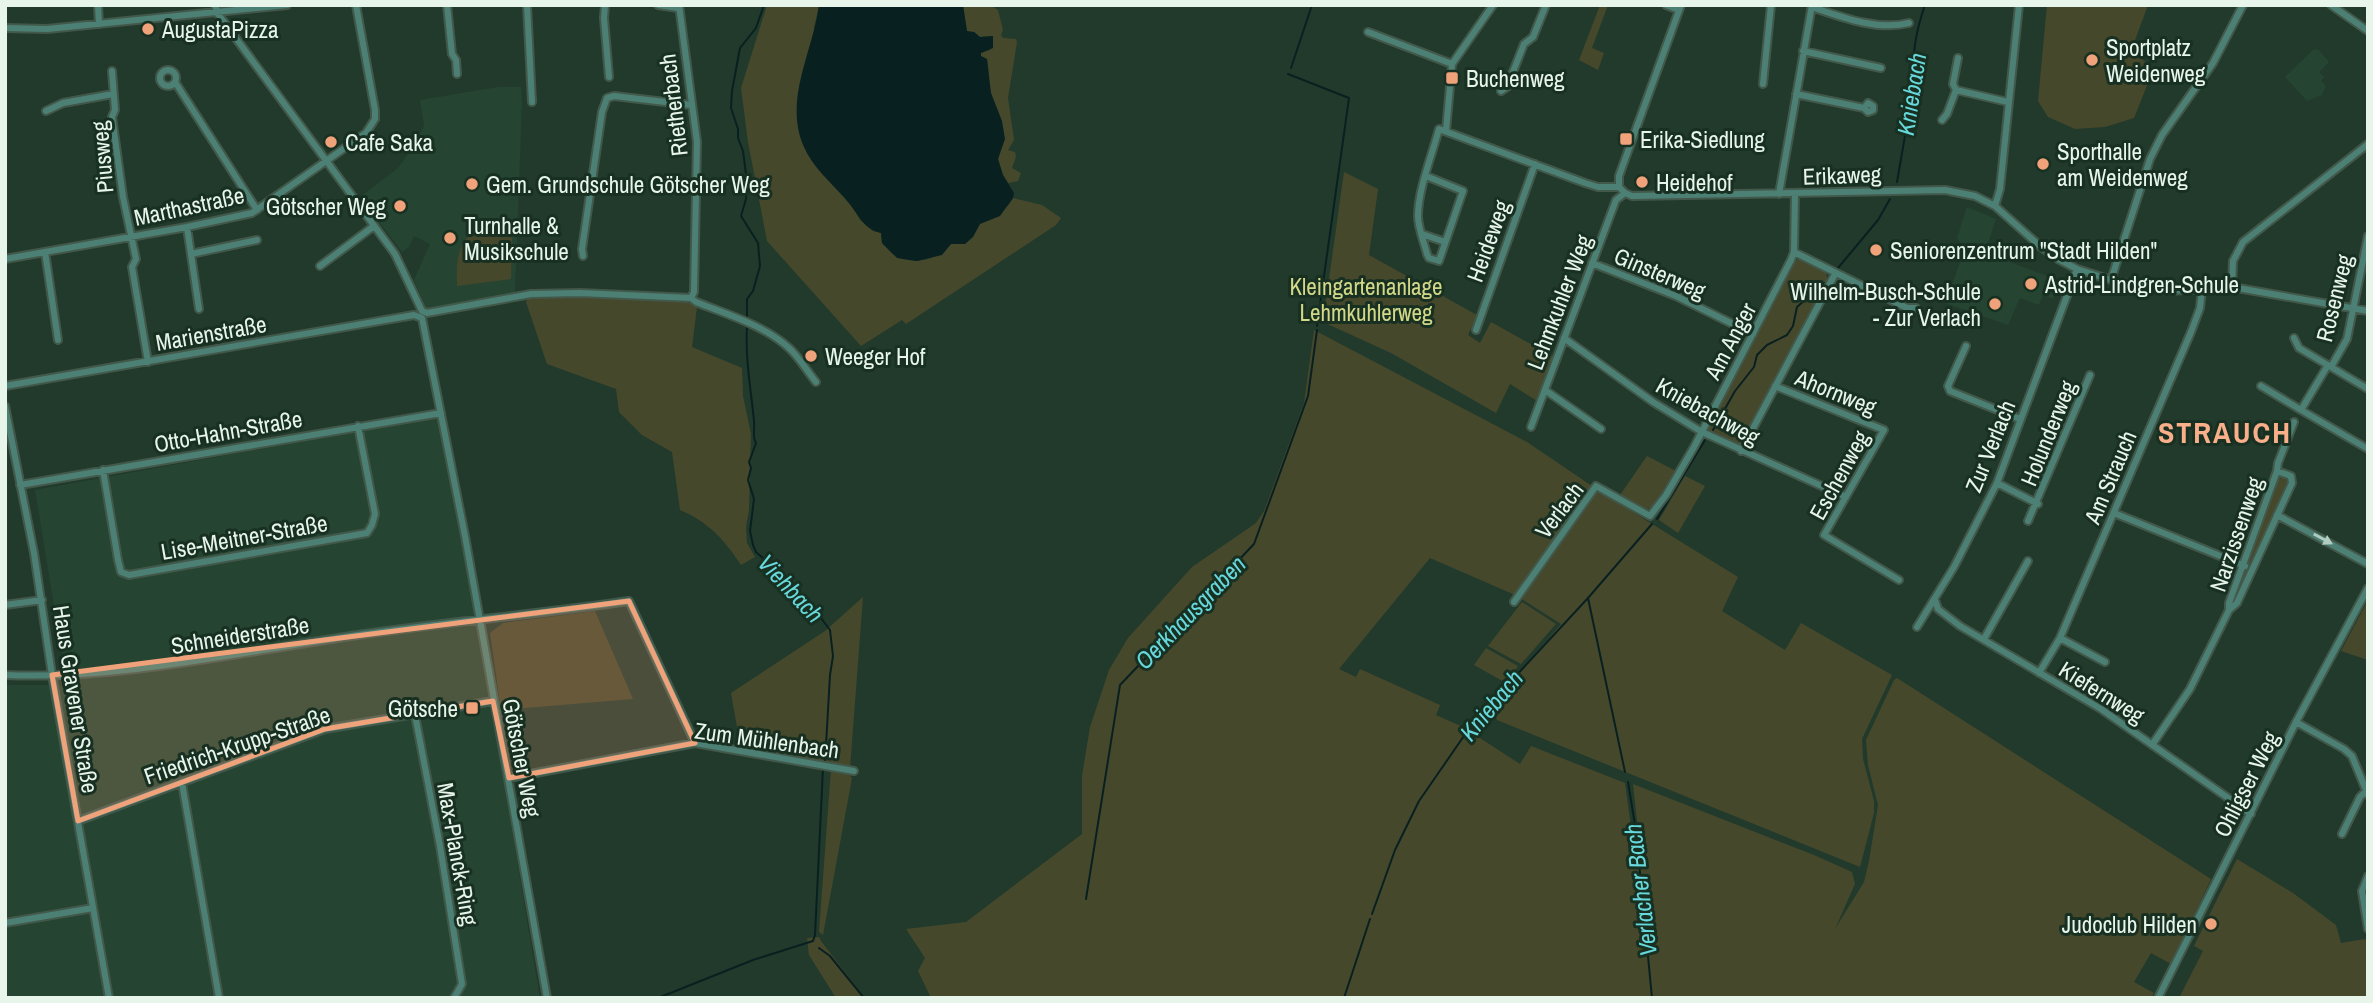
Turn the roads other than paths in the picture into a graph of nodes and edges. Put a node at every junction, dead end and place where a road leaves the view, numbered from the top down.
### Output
1 (98, 5) edge
2 (215, 5) edge
3 (287, 5) edge
4 (356, 5) edge
5 (447, 5) edge
6 (527, 5) edge
7 (606, 5) edge
8 (658, 5) edge
9 (1493, 5) edge
10 (1546, 5) edge
11 (1666, 5) edge
12 (1772, 5) edge
13 (2018, 5) edge
14 (2243, 5) edge
15 (2331, 5) edge
16 (1812, 6) edge
17 (679, 7) edge
18 (1680, 8) edge
19 (218, 13) junction
20 (1909, 23) dead end
21 (99, 24) junction
22 (5, 28) edge
23 (2368, 31) edge
24 (1368, 32) dead end
25 (1803, 51) junction
26 (1958, 58) dead end
27 (1452, 64) junction
28 (1881, 68) dead end
29 (112, 71) dead end
30 (457, 74) dead end
31 (609, 77) dead end
32 (175, 82) dead end
33 (1763, 83) dead end
34 (1956, 90) junction
35 (1501, 91) dead end
36 (113, 94) junction
37 (1796, 94) junction
38 (532, 102) dead end
39 (2008, 102) junction
40 (691, 105) junction
41 (1864, 108) dead end
42 (46, 111) dead end
43 (1942, 120) dead end
44 (1443, 130) junction
45 (2368, 144) edge
46 (326, 161) junction
47 (1535, 164) junction
48 (1426, 176) junction
49 (1619, 187) junction
50 (1625, 193) junction
51 (1779, 194) junction
52 (1795, 194) junction
53 (1995, 205) junction
54 (257, 210) junction
55 (374, 226) junction
56 (187, 227) junction
57 (1422, 234) junction
58 (2368, 236) edge
59 (131, 237) junction
60 (257, 240) dead end
61 (1445, 242) junction
62 (45, 252) junction
63 (1794, 252) junction
64 (191, 254) junction
65 (583, 256) dead end
66 (5, 259) edge
67 (1592, 263) junction
68 (320, 266) dead end
69 (2077, 269) junction
70 (1835, 274) junction
71 (2111, 279) junction
72 (2232, 287) junction
73 (2202, 290) junction
74 (691, 298) junction
75 (1916, 308) dead end
76 (2354, 308) junction
77 (199, 309) dead end
78 (2368, 310) edge
79 (425, 315) junction
80 (1476, 330) dead end
81 (1753, 334) junction
82 (1564, 338) junction
83 (2294, 338) dead end
84 (58, 340) dead end
85 (1966, 346) dead end
86 (148, 362) junction
87 (2330, 366) junction
88 (2090, 375) dead end
89 (816, 382) dead end
90 (5, 386) edge
91 (1775, 386) junction
92 (2261, 386) dead end
93 (2368, 389) edge
94 (1545, 390) junction
95 (5, 406) edge
96 (2301, 410) junction
97 (441, 413) junction
98 (2020, 419) junction
99 (2294, 422) dead end
100 (358, 426) junction
101 (1531, 427) dead end
102 (1601, 429) dead end
103 (1884, 430) joint
104 (1702, 432) junction
105 (2368, 449) edge
106 (1741, 451) junction
107 (103, 470) junction
108 (2277, 471) junction
109 (1997, 483) junction
110 (20, 485) junction
111 (1846, 497) junction
112 (2038, 503) junction
113 (2114, 513) junction
114 (2277, 515) junction
115 (1650, 516) joint
116 (2028, 521) dead end
117 (2028, 561) dead end
118 (2368, 564) edge
119 (2245, 566) junction
120 (1899, 580) dead end
121 (2368, 587) edge
122 (42, 600) junction
123 (1935, 600) junction
124 (1514, 602) dead end
125 (5, 605) edge
126 (2229, 610) junction
127 (478, 619) junction
128 (1917, 627) dead end
129 (2060, 638) junction
130 (1984, 639) junction
131 (2105, 662) dead end
132 (2039, 673) junction
133 (5, 675) edge
134 (52, 675) junction
135 (493, 701) junction
136 (415, 715) junction
137 (2296, 722) junction
138 (695, 743) junction
139 (2152, 745) junction
140 (854, 771) dead end
141 (509, 778) junction
142 (182, 783) junction
143 (2367, 793) edge
144 (2251, 814) junction
145 (78, 821) junction
146 (2342, 834) dead end
147 (2368, 876) edge
148 (93, 908) junction
149 (5, 923) edge
150 (2368, 929) edge
151 (109, 998) edge
152 (219, 998) edge
153 (454, 998) edge
154 (547, 998) edge
155 (2158, 998) edge

1 - 21 street
2 - 19 street, Götscher Weg
3 - 19 street
4 - 46 street, Marthastraße
5 - 30 street
6 - 38 street
7 - 31 street
8 - 17 street
9 - 27 street
10 - 35 street
11 - 18 street
12 - 33 street
13 - 39 street
14 - 71 street
15 - 23 street
16 - 20 street
16 - 25 street
17 - 40 street, Rietherbach
18 - 49 street
19 - 21 street
19 - 46 street, Götscher Weg
21 - 22 street
24 - 27 street
25 - 28 street
25 - 37 street
26 - 34 street
27 - 44 street
29 - 36 street, Piusweg
32 - 54 street
34 - 39 street
34 - 43 street
36 - 42 street
36 - 59 street, Piusweg
37 - 41 street
37 - 51 street
39 - 53 street
40 - 65 street
40 - 74 street, Rietherbach
44 - 47 street
44 - 48 street
45 - 72 street
46 - 54 street, Marthastraße
46 - 55 street, Götscher Weg
47 - 49 street
47 - 80 street, Heideweg
48 - 57 street
48 - 61 street
49 - 50 street
50 - 51 street, Erikaweg
50 - 67 street, Lehmkuhler Weg
51 - 52 street, Erikaweg
52 - 53 street, Erikaweg
52 - 63 street, Am Anger
53 - 69 street, Erikaweg
54 - 56 street, Marthastraße
55 - 68 street
55 - 79 street, Götscher Weg
56 - 59 street, Marthastraße
56 - 64 street
57 - 61 street
57 - 61 street
58 - 76 street, Rosenweg
59 - 62 street, Marthastraße
59 - 86 street, Piusweg
60 - 64 street
62 - 66 street, Marthastraße
62 - 84 street
63 - 70 street
63 - 81 street, Am Anger
64 - 77 street
67 - 81 street, Ginsterweg
67 - 82 street, Lehmkuhler Weg
69 - 71 street, Erikaweg
69 - 98 street, Zur Verlach
70 - 75 street
70 - 91 street
71 - 73 street, Erikaweg
72 - 73 street, Erikaweg
72 - 76 street, Erikaweg
73 - 113 street, Am Strauch
74 - 79 street, Marienstraße
74 - 89 street
76 - 78 street, Erikaweg
76 - 87 street, Rosenweg
79 - 86 street, Marienstraße
79 - 97 street, Götscher Weg
81 - 104 street, Am Anger
82 - 94 street, Lehmkuhler Weg
82 - 104 street, Kniebachweg
83 - 87 street
85 - 98 street
86 - 90 street, Marienstraße
87 - 93 street
87 - 96 street, Rosenweg
88 - 112 street, Holunderweg
91 - 103 street, Ahornweg
91 - 106 street
92 - 96 street
94 - 101 street, Lehmkuhler Weg
94 - 102 street
95 - 110 street, Haus Gravener Straße
96 - 105 street
97 - 100 street, Otto-Hahn-Straße
97 - 127 street, Götscher Weg
98 - 109 street, Zur Verlach
99 - 108 street, Narzissenweg
100 - 107 street, Otto-Hahn-Straße
100 - 107 street, Lise-Meitner-Straße
103 - 111 street, Eschenweg
104 - 106 street, Kniebachweg
104 - 115 street, Am Anger
106 - 111 street, Kniebachweg
107 - 110 street, Otto-Hahn-Straße
108 - 114 street, Narzissenweg
108 - 119 street, Narzissenweg
109 - 112 street, Holunderweg
109 - 123 street, Zur Verlach
110 - 122 street, Haus Gravener Straße
111 - 120 street, Eschenweg
112 - 116 street, Holunderweg
113 - 119 street
113 - 129 street, Am Strauch
114 -> 118 street
114 - 126 street, Narzissenweg
115 - 124 street, Verlach
117 - 130 street
119 - 126 street, Narzissenweg
121 - 137 street, Ohligser Weg
122 - 125 street
122 - 134 street, Haus Gravener Straße
123 - 128 street, Zur Verlach
123 - 130 street, Kiefernweg
126 - 139 street, Narzissenweg
127 - 134 street, Schneiderstraße
127 - 135 street, Götscher Weg
127 - 138 street, Schneiderstraße
129 - 131 street
129 - 132 street, Am Strauch
130 - 132 street, Kiefernweg
132 - 139 street, Kiefernweg
133 - 134 street, Schneiderstraße
134 - 145 street, Haus Gravener Straße
135 - 136 street, Friedrich-Krupp-Straße
135 - 141 street, Götscher Weg
136 - 142 street, Friedrich-Krupp-Straße
136 - 153 street, Max-Planck-Ring
137 - 143 street
137 - 144 street, Ohligser Weg
138 - 140 street, Zum Mühlenbach
138 - 141 street, Zum Mühlenbach
139 - 144 street, Kiefernweg
141 - 154 street, Götscher Weg
142 - 145 street, Friedrich-Krupp-Straße
142 - 152 street
143 - 146 street
144 - 155 street, Ohligser Weg
145 - 148 street, Haus Gravener Straße
147 - 150 street
148 - 149 street
148 - 151 street, Haus Gravener Straße

